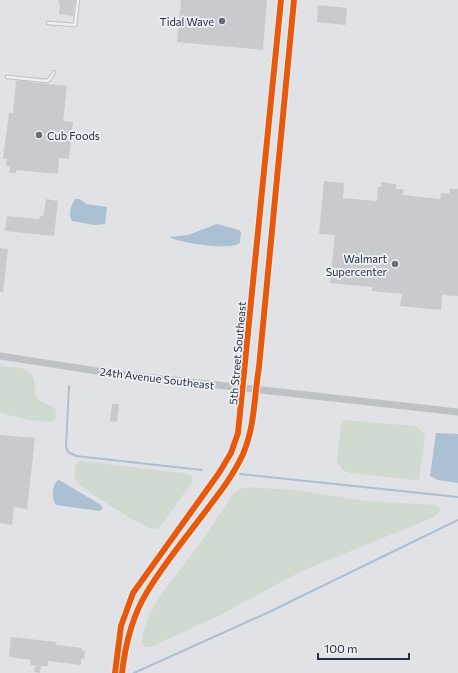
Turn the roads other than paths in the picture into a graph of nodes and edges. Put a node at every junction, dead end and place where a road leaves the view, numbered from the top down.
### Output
1 (78, 0) edge
2 (281, 0) edge
3 (48, 22) dead end
4 (54, 72) dead end
5 (7, 77) dead end
6 (0, 356) edge
7 (244, 388) junction
8 (458, 412) edge
9 (115, 673) edge

1 - 3 lane
2 - 7 street, 5th Street Southeast
4 - 5 lane
6 - 7 street, 24th Avenue Southeast
7 - 8 street, 24th Avenue Southeast
7 - 9 street, 5th Street Southeast

